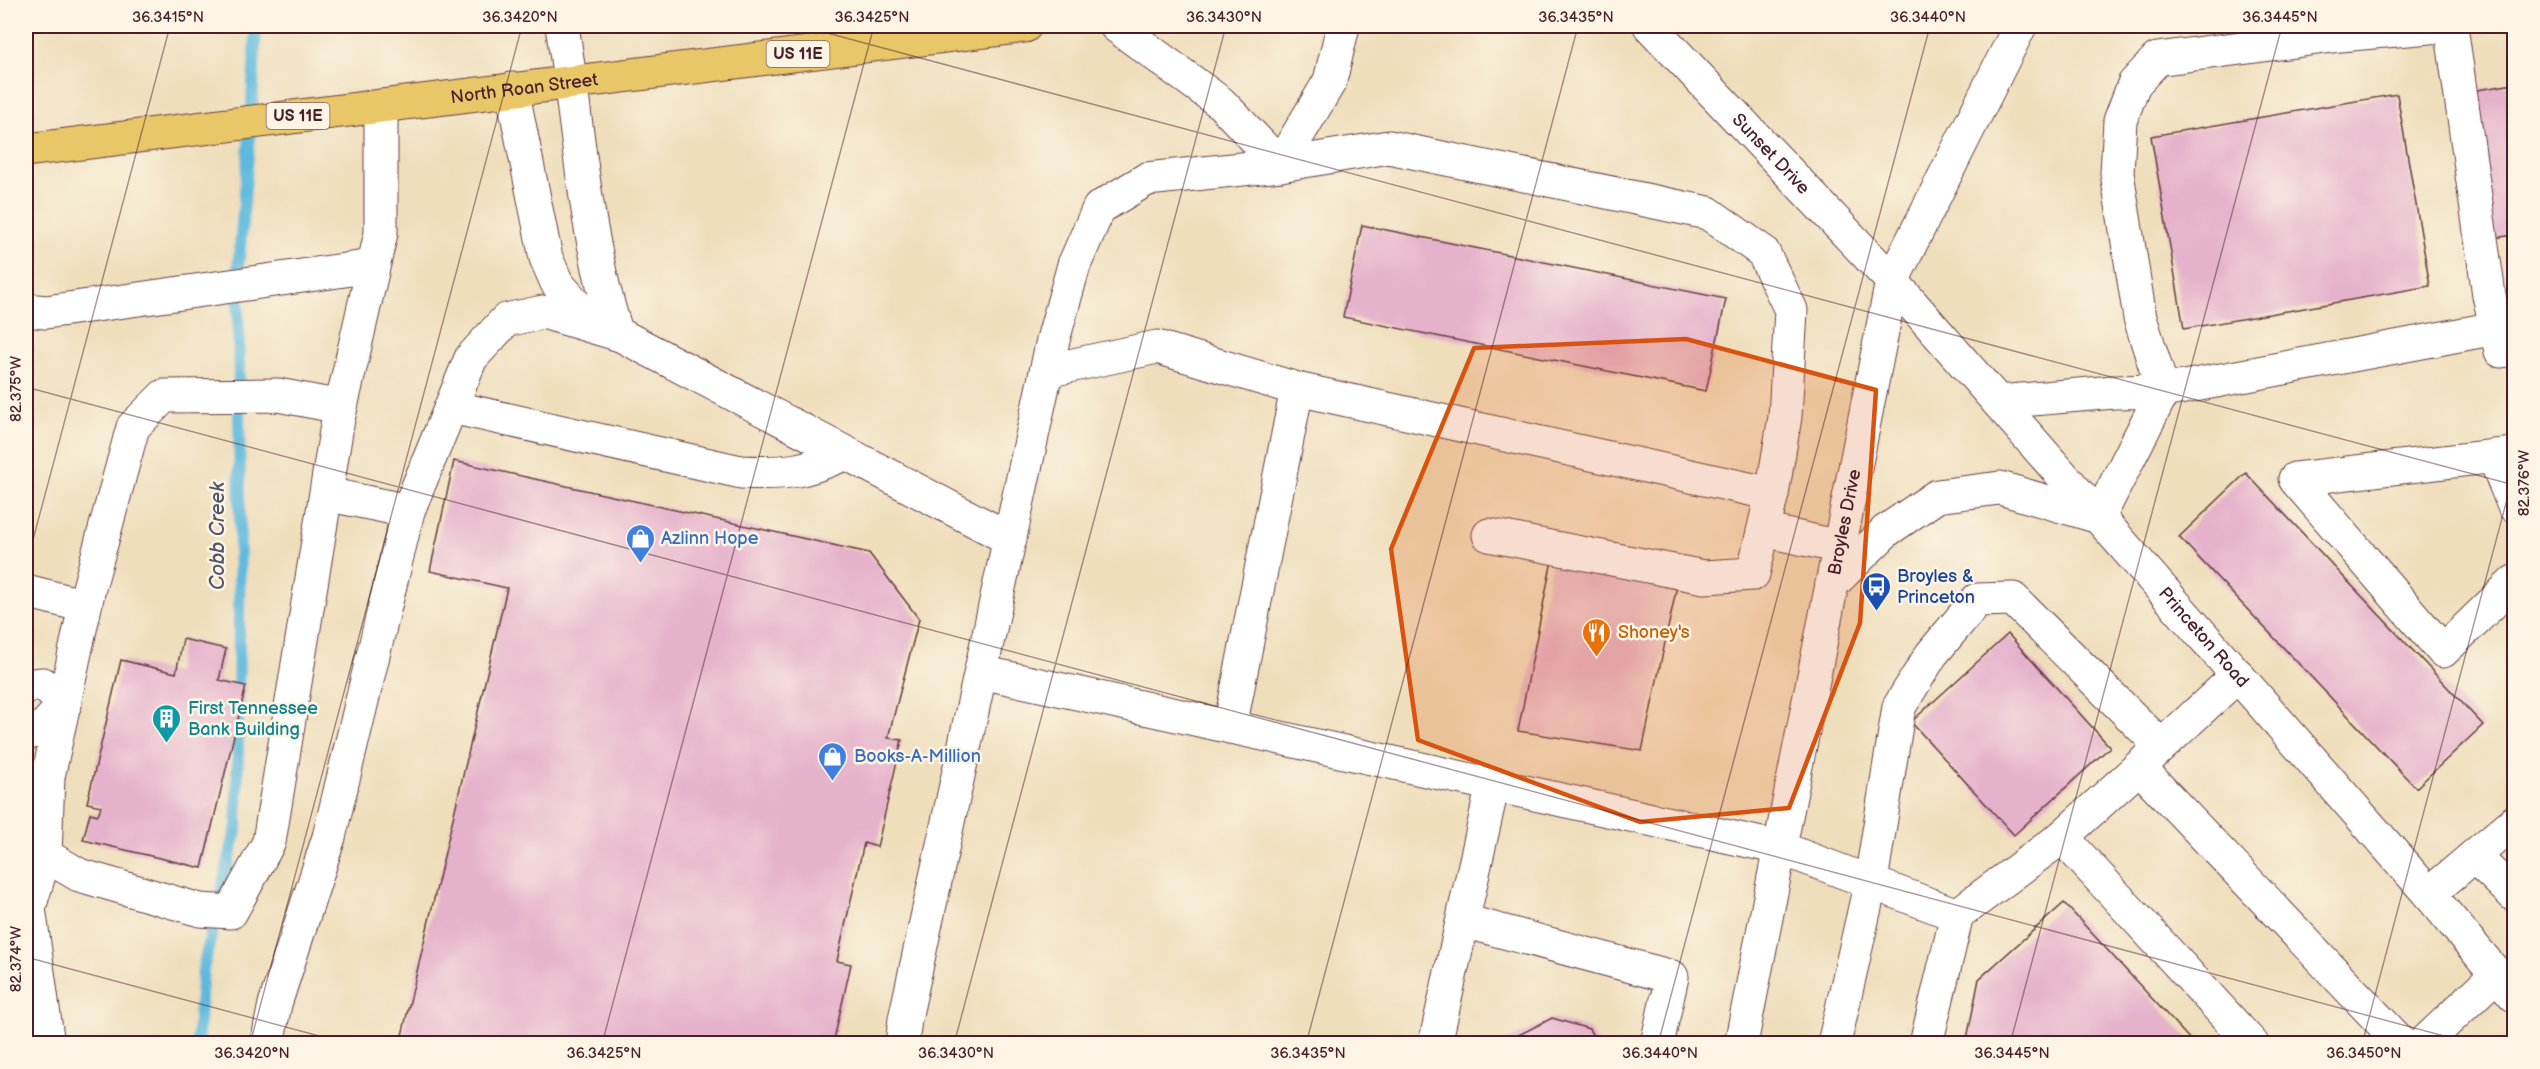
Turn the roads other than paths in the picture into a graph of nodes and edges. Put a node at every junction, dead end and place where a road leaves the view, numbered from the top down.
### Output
1 (561, 26) edge
2 (1025, 26) edge
3 (1116, 26) edge
4 (1344, 26) edge
5 (1650, 26) edge
6 (2020, 26) edge
7 (2441, 26) edge
8 (2451, 26) edge
9 (928, 32) edge
10 (571, 82) junction
11 (512, 89) junction
12 (381, 106) junction
13 (26, 150) edge
14 (1280, 165) junction
15 (373, 266) junction
16 (1892, 281) junction
17 (26, 310) edge
18 (617, 334) junction
19 (2505, 338) edge
20 (1046, 371) junction
21 (1297, 389) junction
22 (2163, 391) junction
23 (1998, 402) junction
24 (341, 407) junction
25 (451, 407) junction
26 (846, 453) junction
27 (2504, 455) edge
28 (326, 494) junction
29 (1772, 494) junction
30 (2514, 506) edge
31 (408, 511) junction
32 (2099, 517) junction
33 (1764, 530) junction
34 (1489, 535) dead end
35 (1010, 539) junction
36 (1840, 547) junction
37 (2514, 582) edge
38 (1832, 584) junction
39 (26, 591) edge
40 (85, 606) junction
41 (981, 672) junction
42 (2238, 675) junction
43 (26, 686) edge
44 (64, 704) junction
45 (1230, 727) junction
46 (26, 733) edge
47 (2150, 757) junction
48 (1493, 784) junction
49 (2514, 822) edge
50 (2062, 837) junction
51 (1780, 848) junction
52 (45, 855) junction
53 (2474, 856) junction
54 (1871, 881) junction
55 (2429, 894) junction
56 (2514, 895) edge
57 (1958, 915) junction
58 (1464, 921) junction
59 (2505, 985) edge
60 (48, 1044) edge
61 (267, 1044) edge
62 (902, 1044) edge
63 (1435, 1044) edge
64 (1657, 1044) edge
65 (1741, 1044) edge
66 (1834, 1044) edge
67 (1926, 1044) edge
68 (2252, 1044) edge
69 (2402, 1044) edge
70 (2422, 1044) edge

1 - 10 street
2 - 9 main road, North Roan Street / US 11E
3 - 14 street
4 - 14 street
5 - 16 street, Sunset Drive
6 - 16 street, Broyles Drive
7 - 22 street
8 - 19 street
9 - 10 main road, North Roan Street / US 11E
10 - 11 main road, North Roan Street / US 11E
10 - 18 street
11 - 12 main road, North Roan Street / US 11E
11 - 18 street
12 - 13 main road, North Roan Street / US 11E
12 - 15 street
14 - 20 street
14 - 29 street
15 - 17 street
15 - 24 street
16 - 23 street, Princeton Road
16 - 36 street, Broyles Drive
18 - 25 street
18 - 26 street
19 - 22 street
20 - 21 street
20 - 35 street
21 - 29 street
21 - 45 street
22 - 23 street
22 - 32 street
23 - 32 street, Princeton Road
24 - 28 street
24 - 40 street
25 - 26 street
25 - 31 street
26 - 35 street
27 - 30 street
27 - 37 street
28 - 31 street
28 - 52 street
29 - 33 street
31 - 61 street
32 - 38 street
32 - 42 street, Princeton Road
33 - 34 street
33 - 36 street
35 - 41 street
36 - 38 street, Broyles Drive
38 - 51 street, Broyles Drive
39 - 40 street
40 - 44 street
41 - 45 street
41 - 62 street
42 - 47 street
42 - 55 street, Princeton Road
43 - 44 street
44 - 46 street
44 - 52 street
45 - 48 street
47 - 50 street
47 - 54 street
47 - 69 street
48 - 51 street
48 - 58 street
49 - 53 street
50 - 57 street
50 - 68 street
51 - 54 street
51 - 65 street, Broyles Drive
52 - 60 street
53 - 55 street
53 - 56 street
54 - 57 street
54 - 66 street
55 - 59 street, Princeton Road
57 - 67 street
58 - 63 street
58 - 64 street
59 - 70 street

